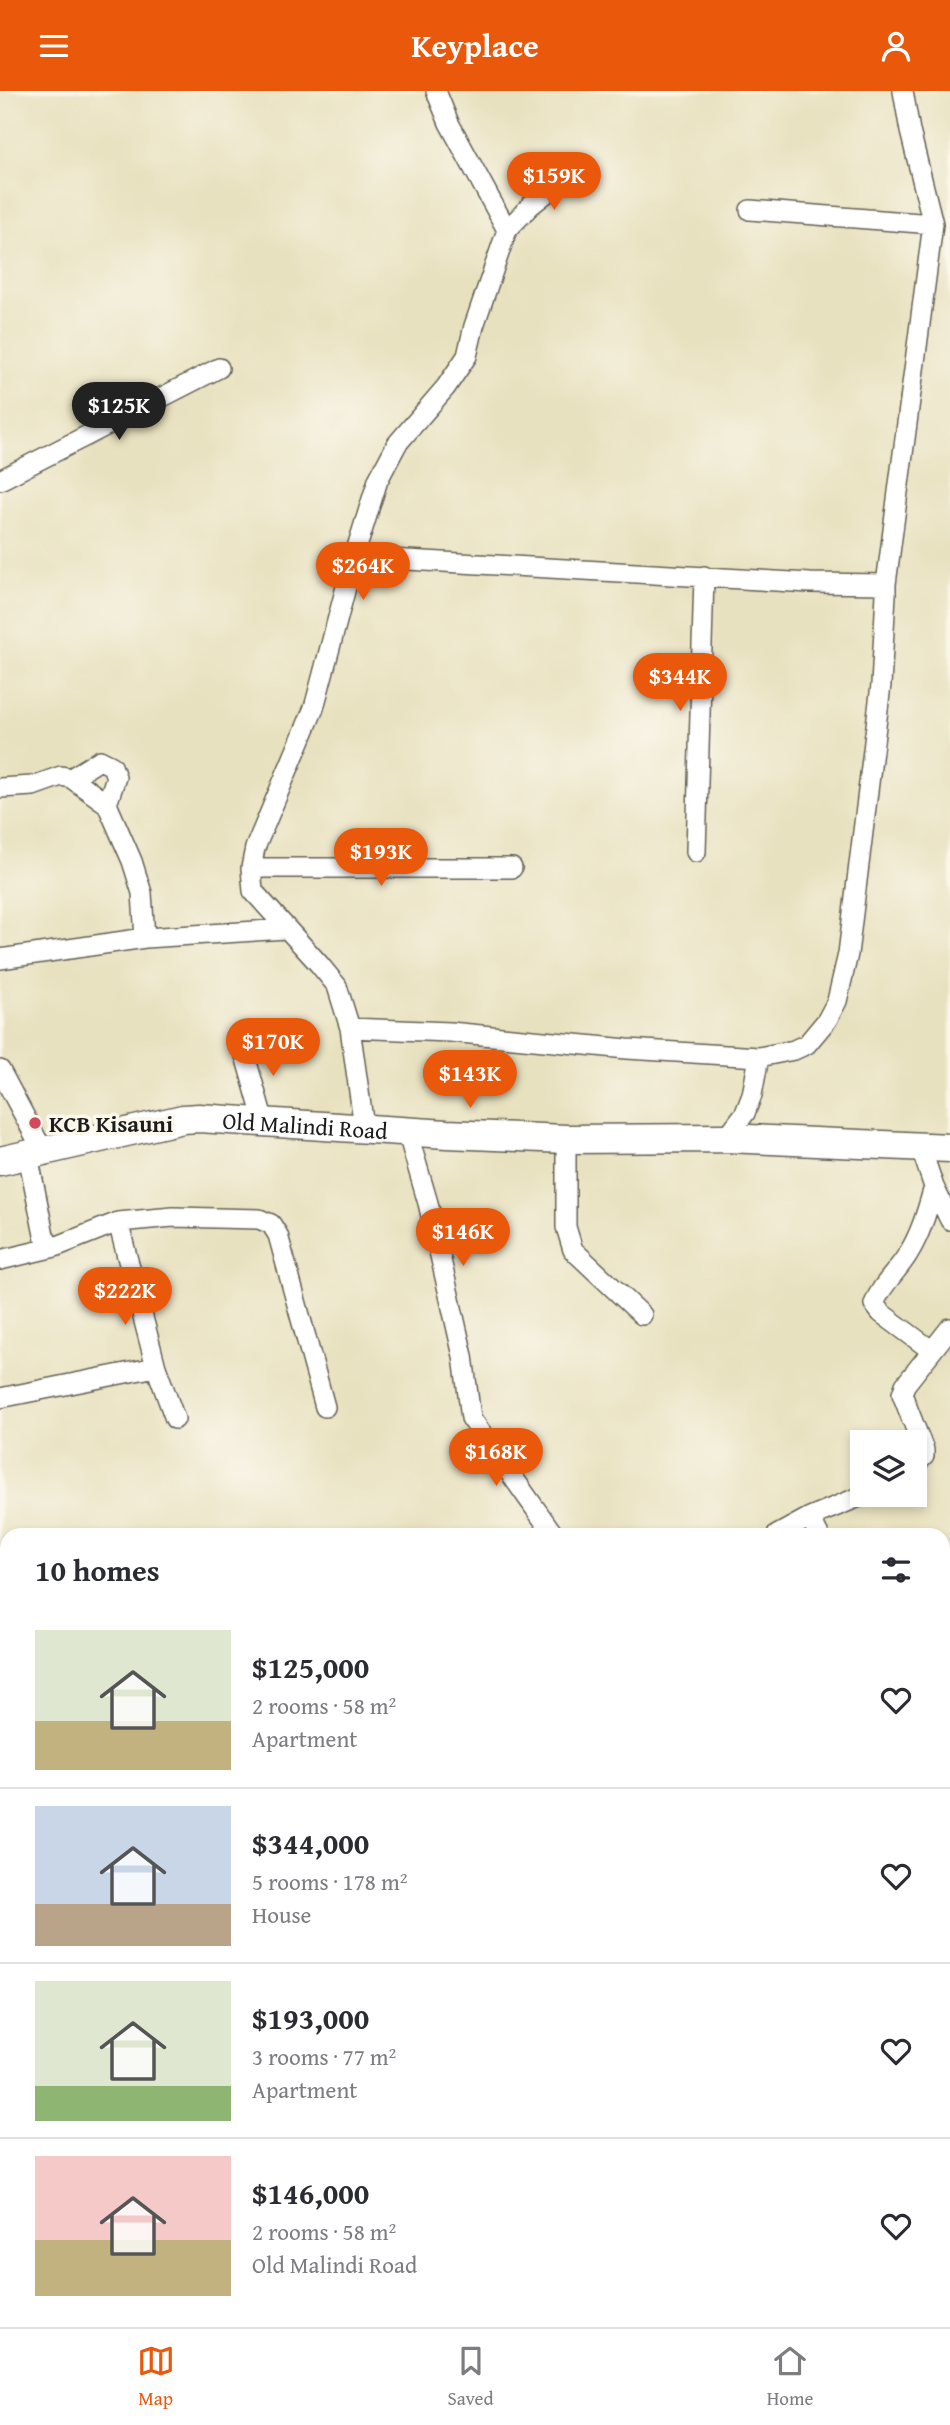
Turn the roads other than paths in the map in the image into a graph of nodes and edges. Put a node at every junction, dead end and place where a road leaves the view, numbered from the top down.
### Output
1 (436, 91) edge
2 (903, 91) edge
3 (578, 168) dead end
4 (750, 210) dead end
5 (933, 224) junction
6 (507, 230) junction
7 (219, 368) dead end
8 (0, 480) edge
9 (354, 557) junction
10 (704, 576) junction
11 (886, 584) junction
12 (71, 778) junction
13 (0, 788) edge
14 (107, 804) junction
15 (696, 852) dead end
16 (251, 868) junction
17 (512, 868) dead end
18 (286, 929) junction
19 (145, 938) junction
20 (0, 958) edge
21 (350, 1028) junction
22 (242, 1045) dead end
23 (759, 1057) junction
24 (0, 1070) edge
25 (264, 1122) junction
26 (364, 1127) junction
27 (407, 1131) junction
28 (726, 1138) junction
29 (566, 1139) junction
30 (921, 1148) junction
31 (950, 1148) edge
32 (36, 1153) junction
33 (0, 1161) edge
34 (934, 1187) junction
35 (950, 1220) edge
36 (118, 1222) junction
37 (55, 1247) junction
38 (0, 1260) edge
39 (642, 1315) dead end
40 (950, 1328) edge
41 (931, 1350) junction
42 (156, 1367) junction
43 (0, 1398) edge
44 (325, 1407) dead end
45 (175, 1419) dead end
46 (916, 1430) edge
47 (850, 1504) edge
48 (815, 1526) edge
49 (549, 1528) edge

1 - 6 street
2 - 5 street
3 - 6 street
4 - 5 street
5 - 11 street
6 - 9 street
7 - 8 street
9 - 10 street
9 - 16 street
10 - 11 street
10 - 15 street
11 - 23 street
12 - 13 street
12 - 14 street
12 - 14 street
14 - 19 street
16 - 17 street
16 - 18 street
18 - 19 street
18 - 21 street
19 - 20 street
21 - 23 street
21 - 26 street
22 - 25 street
23 - 28 street
24 - 32 street
25 - 26 main road, Old Malindi Road
25 - 32 main road, Old Malindi Road
26 - 27 main road, Old Malindi Road
27 - 29 main road, Old Malindi Road
27 - 49 street
28 - 29 main road, Old Malindi Road
28 - 30 main road, Old Malindi Road
29 - 39 street
30 - 31 main road, Old Malindi Road
30 - 34 street
32 - 33 main road, Old Malindi Road
32 - 37 street
34 - 35 street
34 - 41 street
36 - 37 street
36 - 42 street
36 - 44 street
37 - 38 street
40 - 41 street
41 - 46 street
42 - 43 street
42 - 45 street
47 - 48 street

